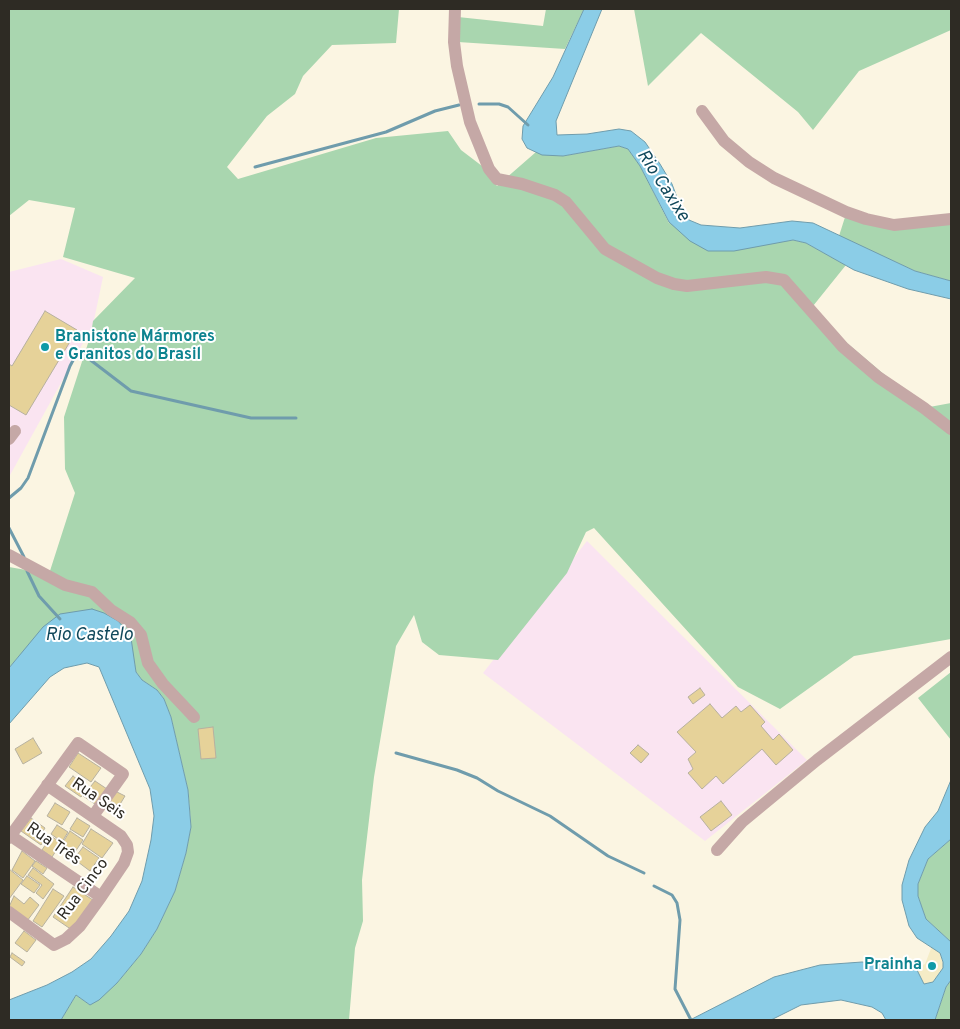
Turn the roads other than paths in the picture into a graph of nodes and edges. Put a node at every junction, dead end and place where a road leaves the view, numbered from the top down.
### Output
1 (455, 9) edge
2 (702, 111) dead end
3 (951, 219) edge
4 (951, 429) edge
5 (9, 555) edge
6 (951, 657) edge
7 (194, 718) dead end
8 (47, 785) junction
9 (93, 816) junction
10 (10, 837) edge
11 (127, 845) joint
12 (717, 850) dead end
13 (101, 898) junction
14 (9, 912) edge

1 - 4 street
2 - 3 street
5 - 7 street
6 - 12 street
8 - 9 street, Rua Seis
8 - 9 street
8 - 10 street
9 - 11 street, Rua Seis
10 - 13 street, Rua Três
11 - 13 street, Rua Cinco
13 - 14 street, Rua Cinco

